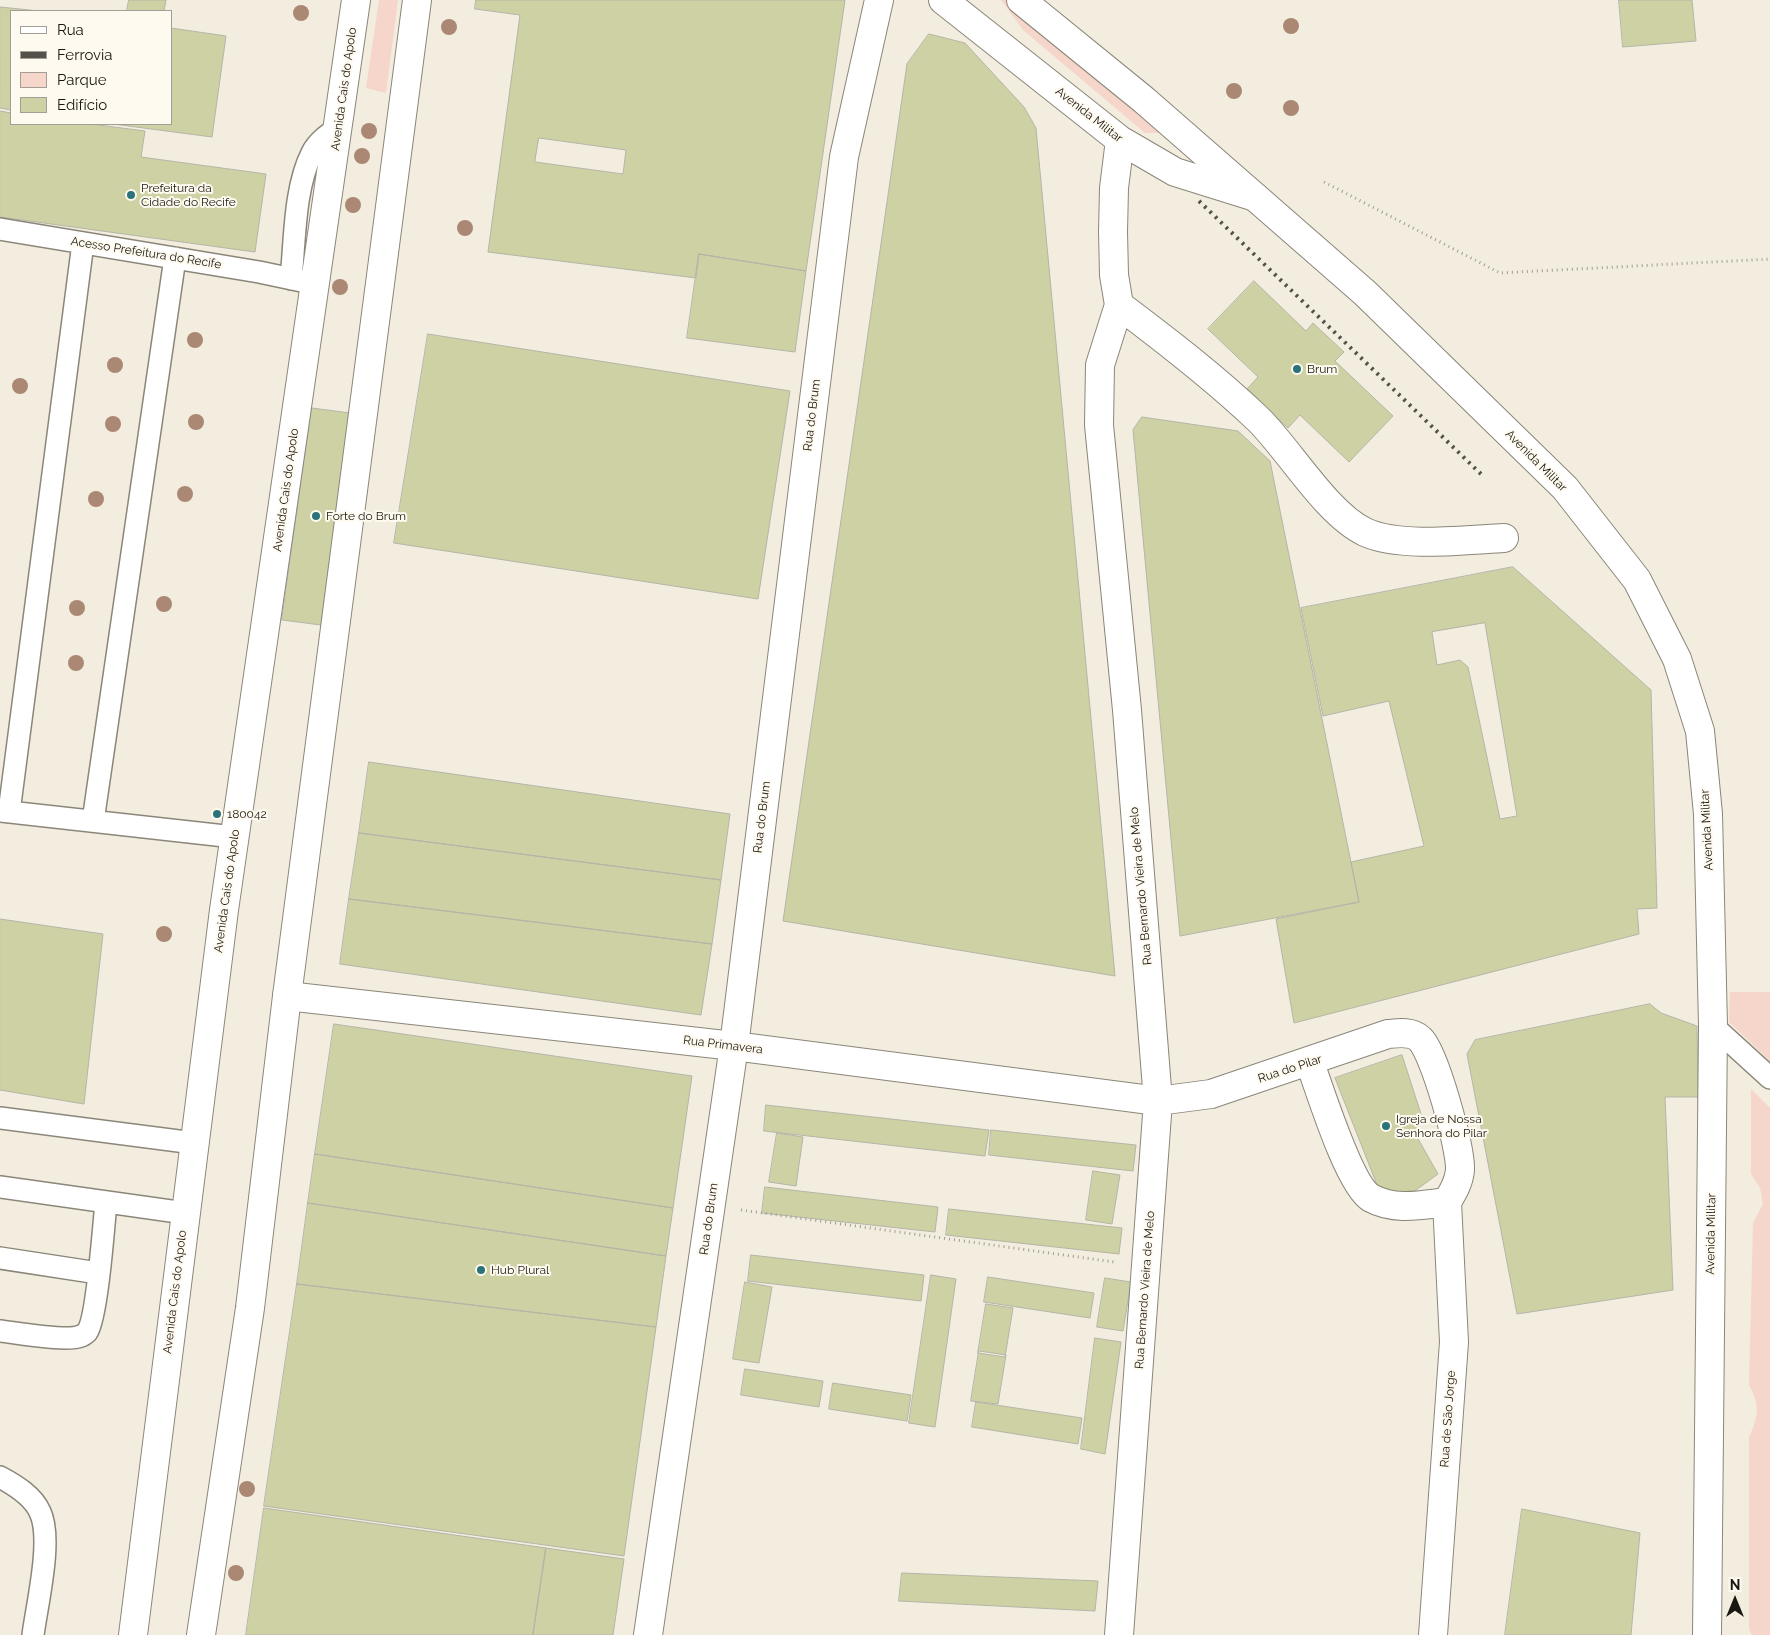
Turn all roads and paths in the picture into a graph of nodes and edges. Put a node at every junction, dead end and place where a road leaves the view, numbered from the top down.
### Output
1 (356, 0) edge
2 (417, 0) edge
3 (879, 0) edge
4 (943, 0) edge
5 (1020, 0) edge
6 (1120, 140) junction
7 (1324, 182) dead end
8 (1255, 197) junction
9 (0, 229) edge
10 (83, 243) junction
11 (175, 258) junction
12 (1770, 259) edge
13 (304, 282) junction
14 (1119, 305) junction
15 (1504, 538) dead end
16 (5, 812) edge
17 (93, 821) junction
18 (234, 837) junction
19 (286, 996) junction
20 (1713, 1026) junction
21 (1419, 1037) joint
22 (734, 1046) junction
23 (1310, 1063) junction
24 (1770, 1078) edge
25 (1158, 1101) junction
26 (0, 1118) edge
27 (194, 1142) junction
28 (0, 1187) edge
29 (106, 1202) junction
30 (1447, 1202) junction
31 (711, 1206) junction
32 (185, 1212) junction
33 (0, 1258) edge
34 (1146, 1267) junction
35 (98, 1273) junction
36 (0, 1331) edge
37 (0, 1477) edge
38 (33, 1635) edge
39 (133, 1635) edge
40 (201, 1635) edge
41 (648, 1635) edge
42 (1119, 1635) edge
43 (1433, 1635) edge
44 (1707, 1635) edge

1 - 13 street, Avenida Cais do Apolo
2 - 19 street
3 - 22 street, Rua do Brum
4 - 6 street, Avenida Militar
5 - 8 street, Avenida Militar
6 - 8 street, Avenida Militar
6 - 14 street, Rua Bernardo Vieira de Melo
7 - 12 path
8 - 20 street, Avenida Militar
9 - 10 lane, Acesso Prefeitura do Recife
10 - 11 lane, Acesso Prefeitura do Recife
10 - 16 lane
11 - 13 lane, Acesso Prefeitura do Recife
11 - 17 lane
13 - 18 street, Avenida Cais do Apolo
14 - 15 street
14 - 25 street, Rua Bernardo Vieira de Melo
16 - 17 lane
17 - 18 lane
18 - 27 street, Avenida Cais do Apolo
19 - 22 street, Rua Primavera
19 - 40 street
20 - 24 lane
20 - 44 street, Avenida Militar
21 - 23 street, Rua do Pilar
21 - 30 street, Rua de São Jorge
22 - 25 street, Rua Primavera
22 - 31 street, Rua do Brum
23 - 25 street, Rua do Pilar
23 - 30 street
25 - 34 street, Rua Bernardo Vieira de Melo
26 - 27 lane
27 - 32 street, Avenida Cais do Apolo
28 - 29 lane
29 - 32 lane
29 - 35 lane
30 - 43 street, Rua de São Jorge
31 - 34 path
31 - 41 street, Rua do Brum
32 - 39 street, Avenida Cais do Apolo
33 - 35 lane
34 - 42 street, Rua Bernardo Vieira de Melo
35 - 36 lane
37 - 38 lane

